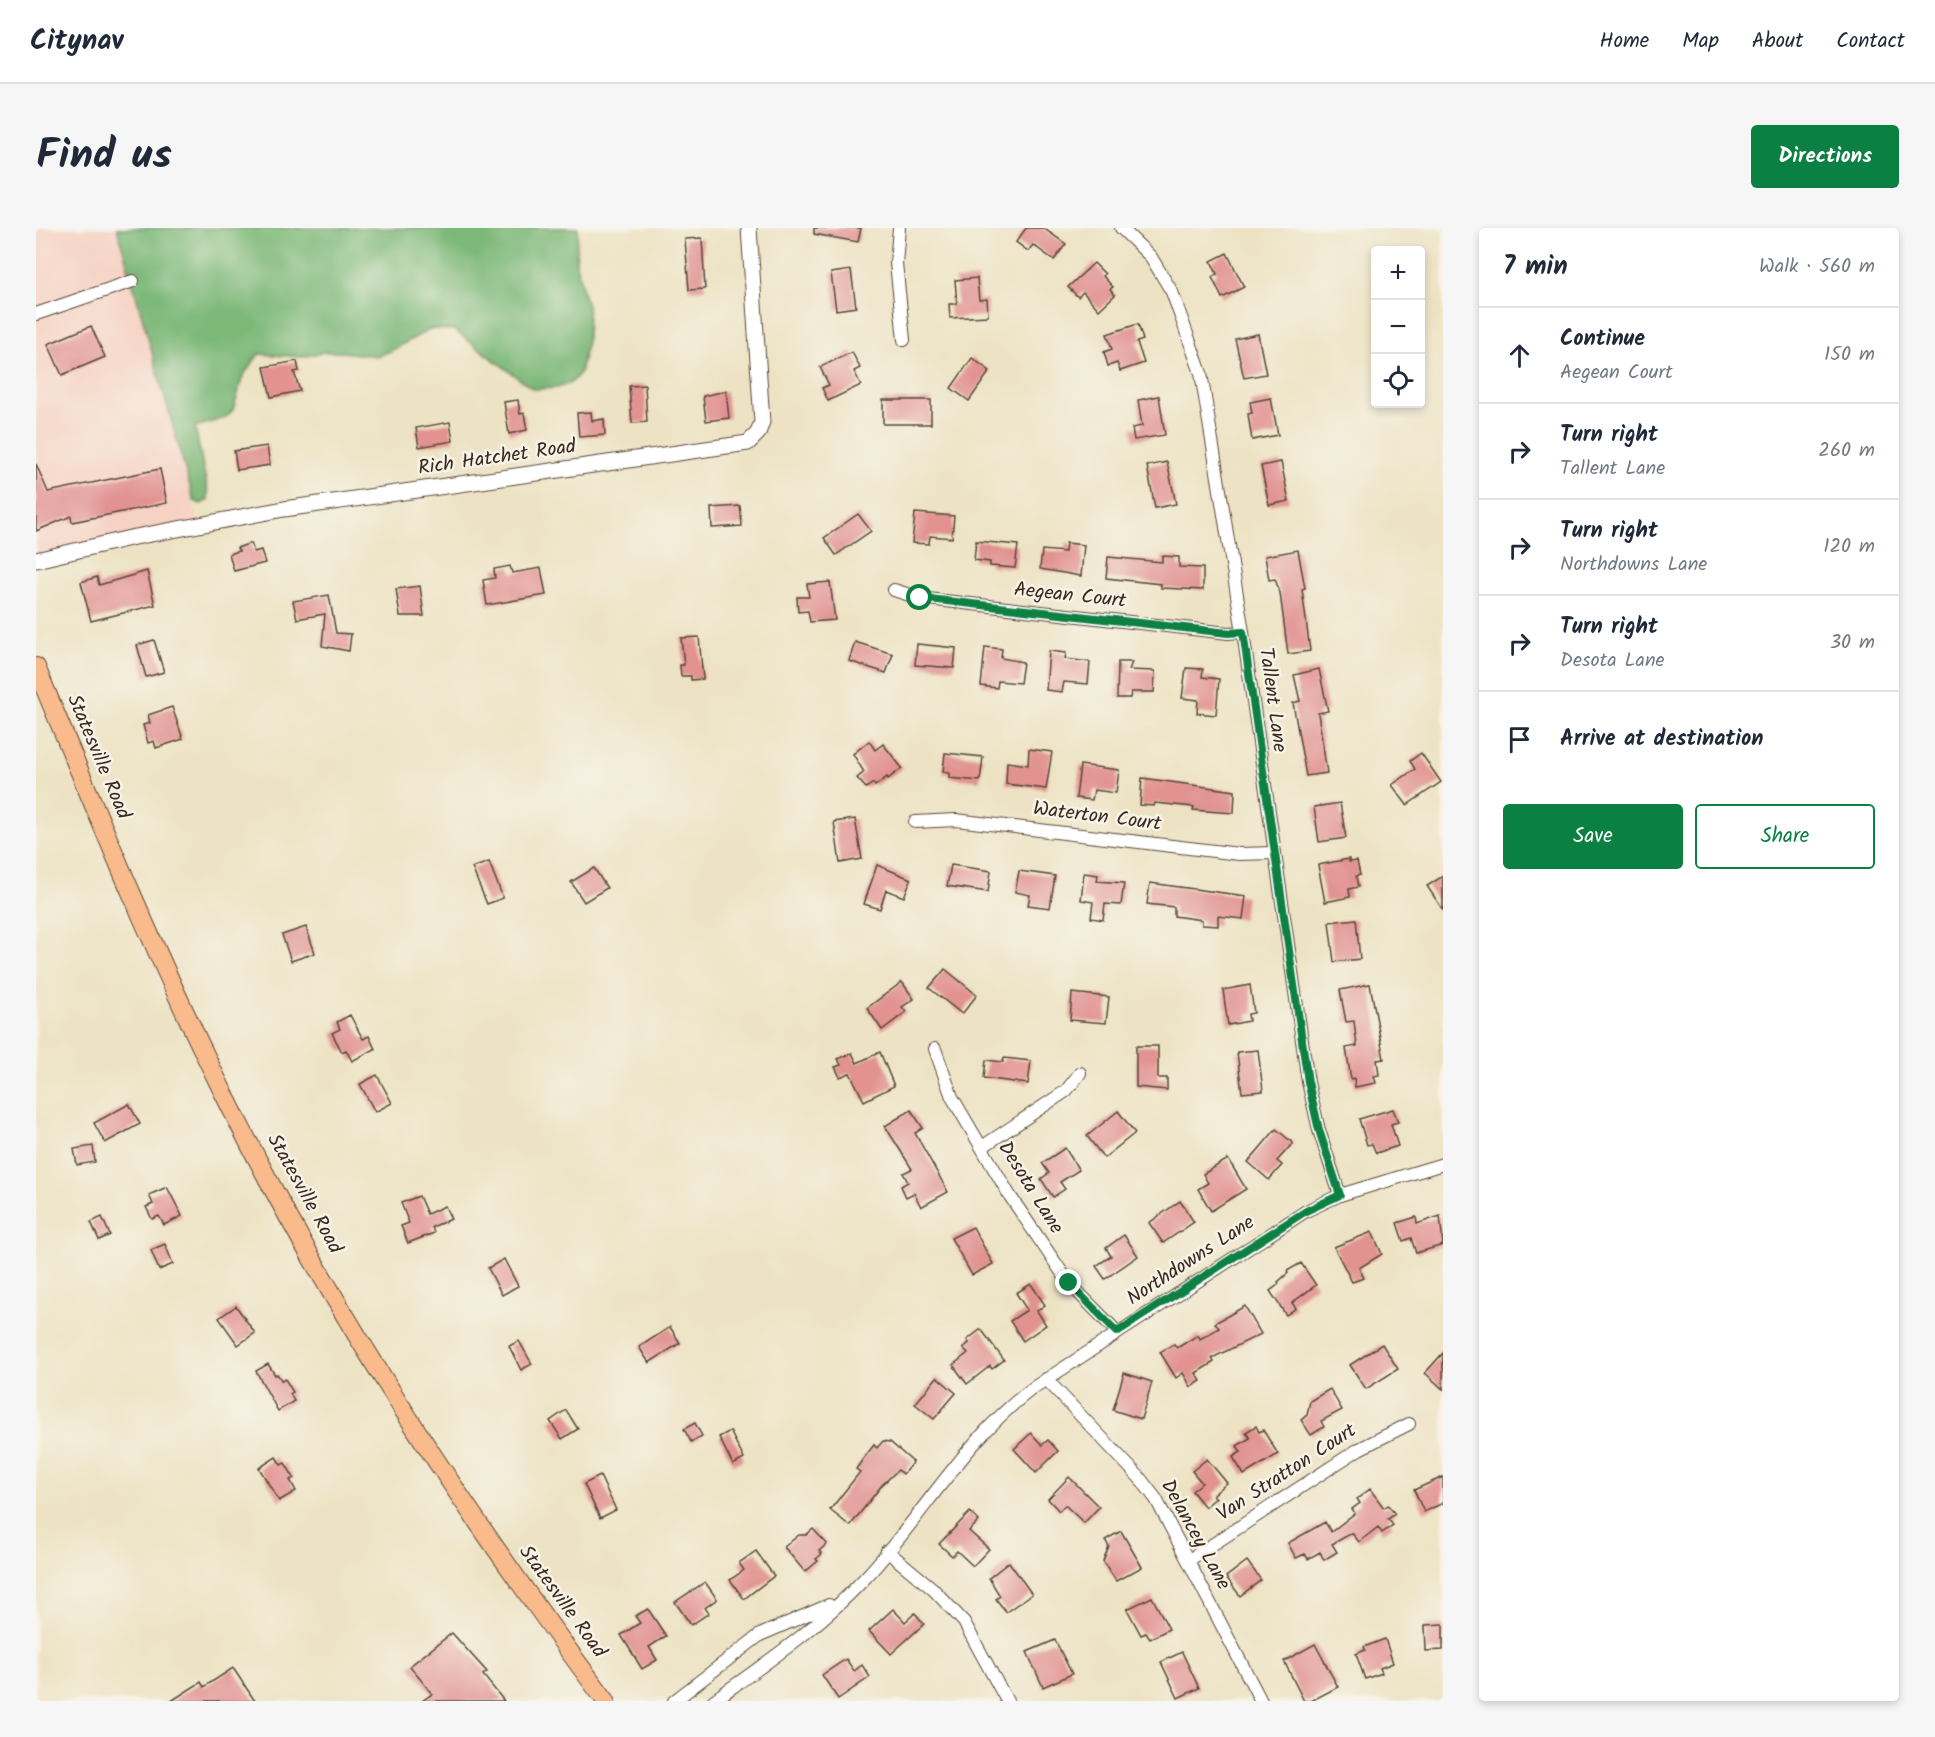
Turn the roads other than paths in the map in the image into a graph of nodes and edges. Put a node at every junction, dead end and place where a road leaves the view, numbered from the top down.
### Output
1 (749, 228) edge
2 (899, 228) edge
3 (1121, 228) edge
4 (133, 281) dead end
5 (36, 314) edge
6 (904, 340) dead end
7 (36, 560) edge
8 (894, 590) dead end
9 (1243, 632) junction
10 (36, 668) edge
11 (915, 822) dead end
12 (1275, 853) junction
13 (935, 1049) dead end
14 (1080, 1073) dead end
15 (982, 1147) junction
16 (1443, 1164) edge
17 (1340, 1195) junction
18 (1117, 1332) junction
19 (1046, 1379) junction
20 (1408, 1424) dead end
21 (887, 1551) junction
22 (1189, 1560) junction
23 (844, 1599) junction
24 (606, 1701) edge
25 (674, 1701) edge
26 (713, 1701) edge
27 (1007, 1701) edge
28 (1261, 1701) edge

1 - 7 street, Rich Hatchet Road
2 - 6 street
3 - 9 street, Tallent Lane
4 - 5 street
8 - 9 street, Aegean Court
9 - 12 street, Tallent Lane
10 - 24 main road, Statesville Road
11 - 12 street, Waterton Court
12 - 17 street, Tallent Lane
13 - 15 street, Desota Lane
14 - 15 street
15 - 18 street, Desota Lane
16 - 17 street, Northdowns Lane
17 - 18 street, Northdowns Lane
18 - 19 street, Northdowns Lane
19 - 21 street, Northdowns Lane
19 - 22 street, Delancey Lane
20 - 22 street, Van Stratton Court
21 - 23 street, Northdowns Lane
21 - 27 street
22 - 28 street, Delancey Lane
23 - 25 street, Northdowns Lane
23 - 26 street, Northdowns Lane

